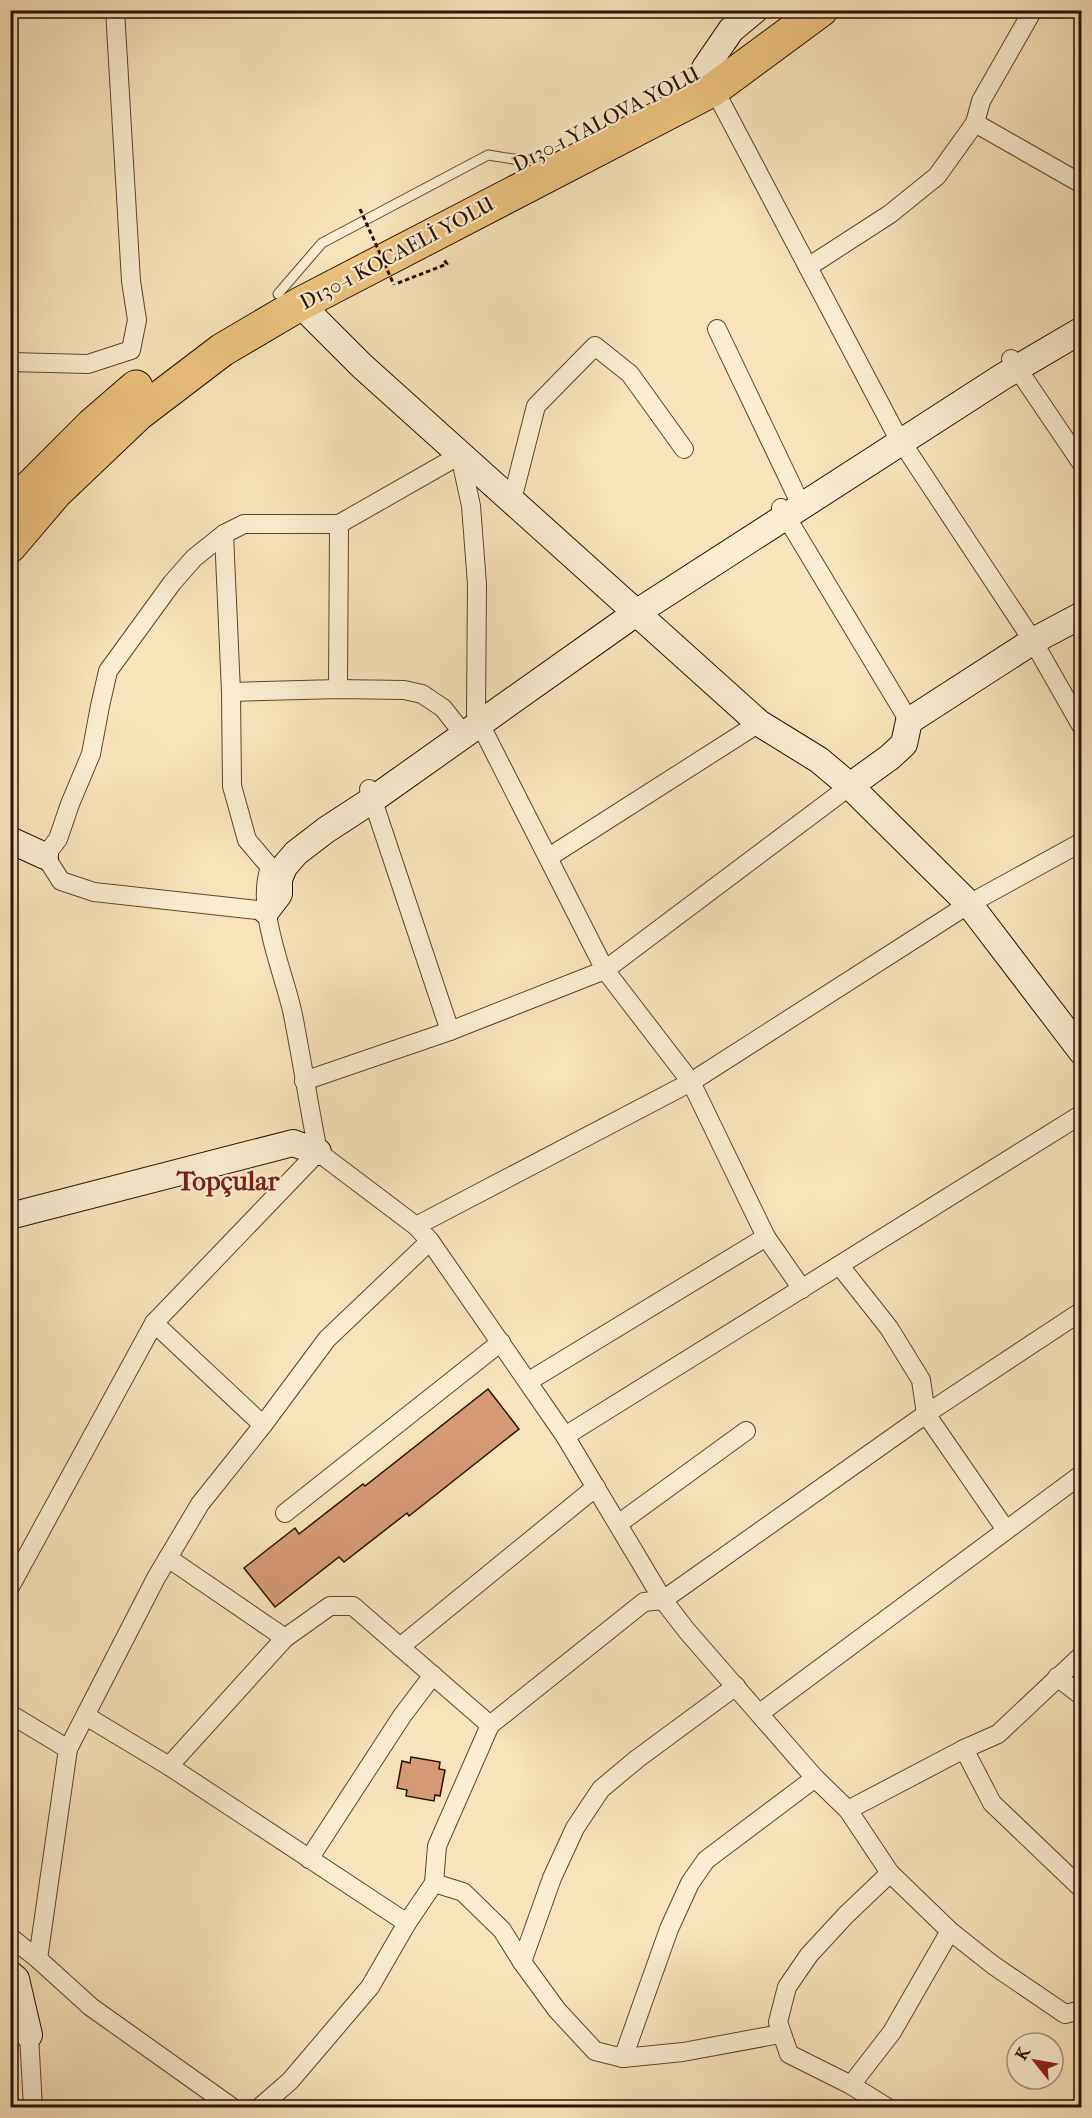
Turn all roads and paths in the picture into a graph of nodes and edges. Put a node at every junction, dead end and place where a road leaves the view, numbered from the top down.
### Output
1 (114, 10) edge
2 (755, 10) edge
3 (788, 10) edge
4 (821, 10) edge
5 (1033, 10) edge
6 (709, 78) junction
7 (975, 123) junction
8 (1082, 184) edge
9 (360, 209) dead end
10 (447, 264) dead end
11 (808, 267) junction
12 (289, 299) junction
13 (1082, 317) edge
14 (717, 329) dead end
15 (1082, 330) edge
16 (10, 362) edge
17 (1014, 363) junction
18 (899, 437) junction
19 (684, 449) dead end
20 (460, 455) junction
21 (1082, 464) edge
22 (512, 500) junction
23 (10, 507) edge
24 (791, 507) junction
25 (339, 524) junction
26 (224, 534) junction
27 (10, 546) edge
28 (632, 610) junction
29 (1082, 615) edge
30 (1032, 641) junction
31 (338, 689) junction
32 (231, 692) junction
33 (471, 721) junction
34 (909, 721) junction
35 (759, 723) junction
36 (1082, 727) edge
37 (850, 786) junction
38 (370, 794) junction
39 (10, 840) edge
40 (1082, 842) edge
41 (45, 856) junction
42 (549, 857) junction
43 (270, 867) junction
44 (969, 904) junction
45 (266, 911) junction
46 (605, 970) junction
47 (450, 1031) junction
48 (1082, 1052) edge
49 (304, 1082) junction
50 (691, 1082) junction
51 (1082, 1114) edge
52 (318, 1152) junction
53 (10, 1216) edge
54 (416, 1226) junction
55 (766, 1237) junction
56 (429, 1241) junction
57 (840, 1266) junction
58 (802, 1289) junction
59 (1082, 1311) edge
60 (154, 1323) junction
61 (501, 1342) junction
62 (529, 1381) junction
63 (926, 1414) junction
64 (263, 1425) junction
65 (746, 1431) dead end
66 (565, 1436) junction
67 (1082, 1474) edge
68 (596, 1487) junction
69 (285, 1513) dead end
70 (618, 1524) junction
71 (1006, 1530) junction
72 (168, 1558) junction
73 (10, 1587) edge
74 (663, 1600) junction
75 (285, 1638) junction
76 (400, 1647) junction
77 (1082, 1654) edge
78 (433, 1675) junction
79 (1057, 1677) junction
80 (736, 1686) junction
81 (1082, 1696) edge
82 (760, 1713) junction
83 (10, 1714) edge
84 (86, 1716) junction
85 (490, 1725) junction
86 (68, 1749) junction
87 (964, 1749) junction
88 (169, 1766) junction
89 (815, 1778) junction
90 (848, 1810) junction
91 (309, 1859) junction
92 (890, 1873) junction
93 (434, 1883) junction
94 (1082, 1889) edge
95 (407, 1923) junction
96 (950, 1931) junction
97 (10, 1937) edge
98 (38, 1959) junction
99 (522, 1962) junction
100 (10, 1974) edge
101 (10, 2009) edge
102 (1081, 2011) edge
103 (780, 2034) junction
104 (29, 2035) junction
105 (623, 2058) junction
106 (851, 2085) junction
107 (33, 2108) edge
108 (233, 2108) edge
109 (259, 2108) edge
110 (888, 2108) edge

1 - 16 street
2 - 6 street
3 - 6 highway, D130-1 YALOVA YOLU
4 - 6 highway, D130-1 KOCAELİ YOLU
5 - 7 street
6 - 11 street
6 - 12 highway, D130-1 KOCAELİ YOLU
6 - 12 highway, D130-1 YALOVA YOLU
7 - 8 street
7 - 11 street
9 - 10 path, bridge
11 - 18 street
12 - 20 street
12 - 23 highway, D130-1 YALOVA YOLU
12 - 27 highway, D130-1 KOCAELİ YOLU
13 - 17 street
14 - 24 street
15 - 17 street
17 - 18 street
17 - 21 street
18 - 24 street
18 - 30 street
19 - 22 street
20 - 22 street
20 - 25 street
20 - 33 street
22 - 28 street
24 - 28 street
24 - 34 street
25 - 26 street
25 - 31 street
26 - 32 street
26 - 41 street
28 - 33 street
28 - 35 street
29 - 30 street
30 - 34 street
30 - 36 street
31 - 32 street
31 - 33 street
32 - 43 street
33 - 38 street
33 - 42 street
34 - 37 street
35 - 37 street
35 - 42 street
37 - 44 street
37 - 46 street
38 - 43 street
38 - 45 street
38 - 47 street
39 - 41 street
40 - 44 street
41 - 45 street
42 - 46 street
43 - 45 street
44 - 48 street
44 - 50 street
45 - 49 street
46 - 47 street
46 - 50 street
47 - 49 street
49 - 52 street
50 - 54 street
50 - 55 street
51 - 57 street
52 - 53 street
52 - 54 street
52 - 60 street
54 - 56 street
55 - 58 street
55 - 62 street
56 - 61 street
56 - 64 street
57 - 58 street
57 - 63 street
58 - 66 street
59 - 63 street
60 - 64 street
60 - 73 street
61 - 62 street
61 - 69 street
62 - 66 street
63 - 71 street
63 - 74 street
64 - 72 street
65 - 70 street
66 - 68 street
67 - 71 street
68 - 70 street
68 - 76 street
70 - 74 street
71 - 82 street
72 - 75 street
72 - 84 street
74 - 80 street
74 - 85 street
75 - 76 street
75 - 88 street
76 - 78 street
77 - 79 street
78 - 85 street
78 - 91 street
79 - 81 street
79 - 87 street
80 - 82 street
80 - 99 street
82 - 89 street
83 - 86 street
84 - 86 street
84 - 88 street
85 - 93 street
86 - 98 street
87 - 90 street
87 - 94 street
88 - 91 street
89 - 90 street
89 - 105 street
90 - 92 street
91 - 95 street
92 - 96 street
92 - 103 street
93 - 95 street
93 - 99 street
95 - 109 street
96 - 102 street
96 - 106 street
97 - 98 street
98 - 108 street
99 - 105 street
100 - 104 street
101 - 104 street
103 - 105 street
103 - 106 street
104 - 107 street
106 - 110 street

